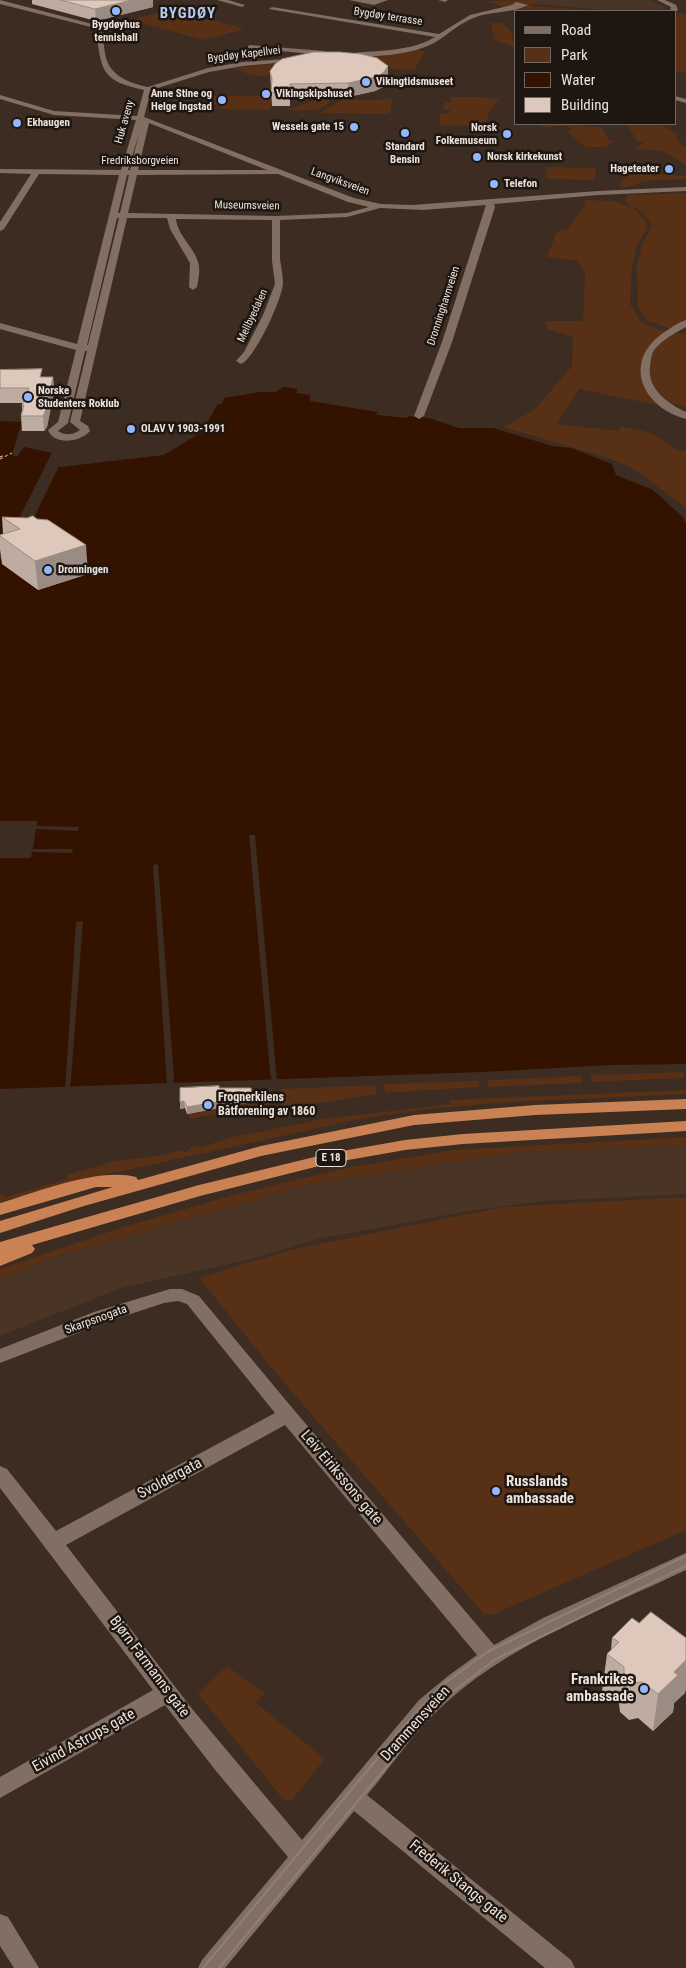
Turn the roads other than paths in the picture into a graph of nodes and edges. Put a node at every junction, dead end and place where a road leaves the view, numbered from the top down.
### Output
1 (220, 0) edge
2 (352, 0) edge
3 (384, 0) edge
4 (660, 0) edge
5 (0, 2) edge
6 (242, 5) dead end
7 (515, 6) dead end
8 (272, 9) dead end
9 (675, 10) edge
10 (442, 36) junction
11 (250, 47) dead end
12 (328, 57) junction
13 (148, 89) junction
14 (0, 97) edge
15 (12, 100) junction
16 (0, 106) edge
17 (143, 118) junction
18 (0, 171) edge
19 (280, 171) junction
20 (36, 172) junction
21 (129, 173) junction
22 (686, 189) edge
23 (490, 202) junction
24 (378, 206) junction
25 (119, 215) junction
26 (171, 216) junction
27 (276, 218) junction
28 (0, 229) edge
29 (110, 233) junction
30 (120, 233) junction
31 (105, 252) junction
32 (115, 252) junction
33 (99, 273) junction
34 (110, 273) junction
35 (193, 287) dead end
36 (94, 296) junction
37 (105, 296) junction
38 (686, 322) edge
39 (88, 323) junction
40 (99, 323) junction
41 (0, 326) edge
42 (82, 348) junction
43 (93, 348) junction
44 (241, 361) dead end
45 (74, 381) junction
46 (86, 382) junction
47 (419, 416) dead end
48 (686, 416) edge
49 (686, 1104) edge
50 (686, 1126) edge
51 (154, 1180) junction
52 (0, 1208) edge
53 (85, 1225) junction
54 (0, 1227) edge
55 (0, 1248) edge
56 (0, 1260) edge
57 (193, 1300) joint
58 (0, 1356) edge
59 (287, 1416) junction
60 (0, 1474) edge
61 (54, 1542) junction
62 (686, 1561) edge
63 (491, 1656) junction
64 (168, 1694) junction
65 (0, 1788) edge
66 (353, 1797) junction
67 (302, 1857) junction
68 (0, 1925) edge
69 (27, 1968) edge
70 (210, 1968) edge
71 (563, 1968) edge

1 - 6 street
2 - 3 street
4 - 9 street
5 - 13 street, Huk aveny
7 - 10 street, Bygdøy Kapellvei
8 - 10 street, Bygdøy terrasse
10 - 12 street, Bygdøy Kapellvei
11 - 12 street
12 - 13 street, Bygdøy Kapellvei
13 - 17 street, Huk aveny
14 - 15 street, Langviksveien
15 - 16 street
15 - 17 street, Langviksveien
17 - 19 street, Langviksveien
17 - 21 street, Huk aveny
18 - 20 street, Fredriksborgveien
19 - 21 street, Fredriksborgveien
19 - 24 street, Langviksveien
20 - 21 street, Fredriksborgveien
20 - 28 street
21 - 25 street, Huk aveny
22 - 23 street, Langviksveien
23 - 24 street, Langviksveien
23 - 47 street, Dronninghavnveien
24 - 27 street, Museumsveien
25 - 26 street, Museumsveien
25 - 29 street, Huk aveny
25 - 30 street, Huk aveny
26 - 27 street, Museumsveien
26 - 35 street
27 - 44 street, Mellbyedalen
29 - 30 street
29 - 31 street, Huk aveny
30 - 32 street, Huk aveny
31 - 32 street
31 - 33 street, Huk aveny
32 - 34 street, Huk aveny
33 - 34 street
33 - 36 street, Huk aveny
34 - 37 street, Huk aveny
36 - 37 street
36 - 39 street, Huk aveny
37 - 40 street, Huk aveny
38 - 48 street
39 - 40 street
39 - 42 street, Huk aveny
40 - 43 street, Huk aveny
41 - 42 street
42 - 43 street
42 - 45 street, Huk aveny
43 - 46 street, Huk aveny
45 - 46 street
45 - 46 street, Huk aveny
49 - 51 highway, E 18
50 - 53 highway, E 18
51 - 52 highway
51 - 54 highway, E 18
53 - 55 highway, E 18
53 - 56 highway
57 - 58 street, Skarpsnogata
57 - 59 street, Leiv Eirikssons gate
59 - 61 street, Svoldergata
59 - 63 street, Leiv Eirikssons gate
60 - 61 street, Bjørn Farmanns gate
61 - 64 street, Bjørn Farmanns gate
62 - 63 street, Drammensveien
63 - 66 street, Drammensveien
64 - 65 street, Eivind Astrups gate
64 - 67 street, Bjørn Farmanns gate
66 - 67 street, Drammensveien
66 - 71 street, Frederik Stangs gate
67 - 70 street, Drammensveien
68 - 69 street

